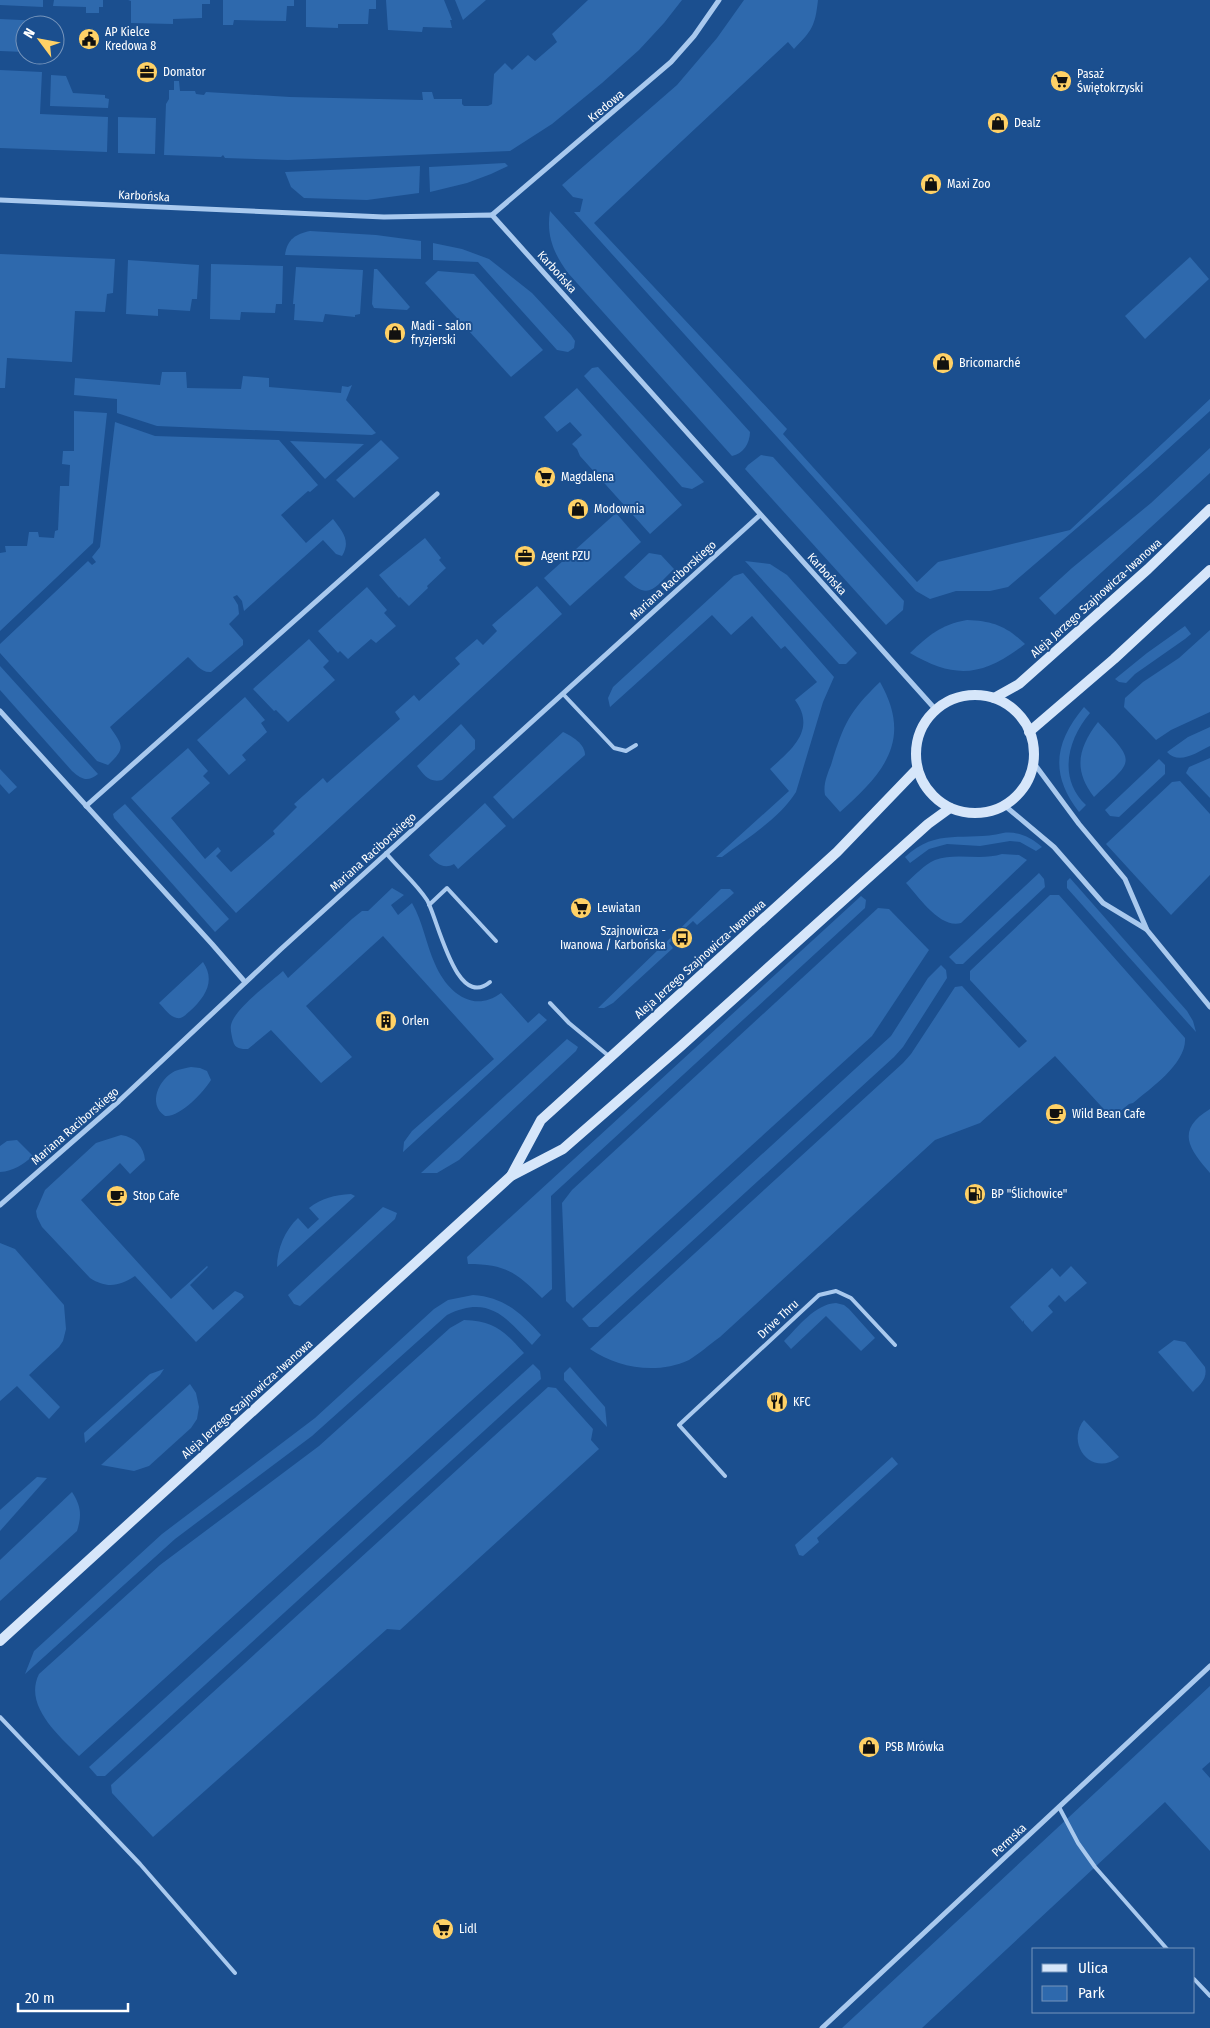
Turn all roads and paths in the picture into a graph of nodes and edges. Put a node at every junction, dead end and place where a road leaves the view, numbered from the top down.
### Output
1 (719, 0) edge
2 (0, 200) edge
3 (492, 215) junction
4 (437, 494) dead end
5 (1210, 509) edge
6 (760, 515) junction
7 (1210, 570) edge
8 (563, 694) junction
9 (994, 698) junction
10 (936, 710) junction
11 (0, 711) edge
12 (1029, 732) junction
13 (636, 745) dead end
14 (1033, 762) junction
15 (918, 769) junction
16 (1004, 805) junction
17 (86, 806) junction
18 (950, 808) junction
19 (386, 854) junction
20 (429, 905) junction
21 (1147, 930) junction
22 (496, 941) dead end
23 (245, 982) junction
24 (490, 982) dead end
25 (550, 1003) dead end
26 (1210, 1007) edge
27 (610, 1057) junction
28 (511, 1176) junction
29 (0, 1205) edge
30 (895, 1345) dead end
31 (725, 1476) dead end
32 (0, 1641) edge
33 (1210, 1666) edge
34 (0, 1717) edge
35 (1059, 1807) junction
36 (1166, 1948) edge
37 (234, 1972) dead end
38 (1195, 1980) edge
39 (1210, 1996) edge
40 (822, 2028) edge

1 - 3 street, Kredowa
2 - 3 street, Karbońska
3 - 6 street, Karbońska
4 - 17 street
5 - 9 main road, Aleja Jerzego Szajnowicza-Iwanowa
6 - 8 street, Mariana Raciborskiego
6 - 10 street, Karbońska
7 - 12 main road
8 - 13 lane
8 - 19 street, Mariana Raciborskiego
9 - 10 main road
9 - 12 main road
10 - 15 main road
11 - 17 street
12 - 14 main road
14 - 16 main road
14 - 21 street
15 - 18 main road
15 - 27 main road, Aleja Jerzego Szajnowicza-Iwanowa
16 - 18 main road
16 - 21 street
17 - 23 street
18 - 28 main road, Aleja Jerzego Szajnowicza-Iwanowa
19 - 20 lane
19 - 23 street, Mariana Raciborskiego
20 - 22 lane
20 - 24 lane
21 - 26 street
23 - 29 street, Mariana Raciborskiego
25 - 27 lane
27 - 28 main road, Aleja Jerzego Szajnowicza-Iwanowa
28 - 32 main road, Aleja Jerzego Szajnowicza-Iwanowa
30 - 31 lane, Drive Thru
33 - 35 street, Permska
34 - 37 lane
35 - 36 lane
35 - 40 street, Permska
38 - 39 lane

